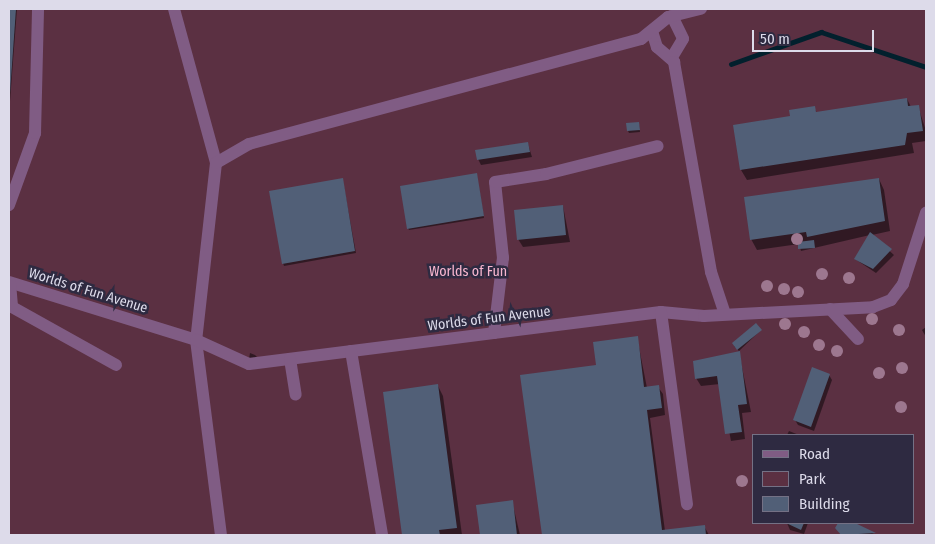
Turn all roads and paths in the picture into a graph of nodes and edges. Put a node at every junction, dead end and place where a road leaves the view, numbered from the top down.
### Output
1 (38, 9) edge
2 (174, 9) edge
3 (701, 9) edge
4 (668, 14) edge
5 (652, 31) junction
6 (672, 57) junction
7 (658, 146) dead end
8 (216, 163) junction
9 (9, 205) edge
10 (926, 213) edge
11 (9, 282) edge
12 (830, 309) junction
13 (661, 312) junction
14 (725, 314) junction
15 (494, 334) junction
16 (858, 339) dead end
17 (196, 340) junction
18 (351, 351) junction
19 (290, 359) junction
20 (116, 364) dead end
21 (296, 395) dead end
22 (687, 504) dead end
23 (222, 535) edge
24 (382, 535) edge

1 - 9 street
2 - 8 street
3 - 4 street
4 - 5 street
4 - 6 street
5 - 6 street
5 - 8 street
6 - 14 street
7 - 15 street
8 - 17 street
10 - 12 street, Worlds of Fun Avenue
11 - 17 street, Worlds of Fun Avenue
11 - 20 street
12 - 14 street, Worlds of Fun Avenue
12 - 16 street
13 - 14 street, Worlds of Fun Avenue
13 - 15 street, Worlds of Fun Avenue
13 - 22 street
15 - 18 street, Worlds of Fun Avenue
17 - 19 street, Worlds of Fun Avenue
17 - 23 street
18 - 19 street, Worlds of Fun Avenue
18 - 24 street
19 - 21 street

